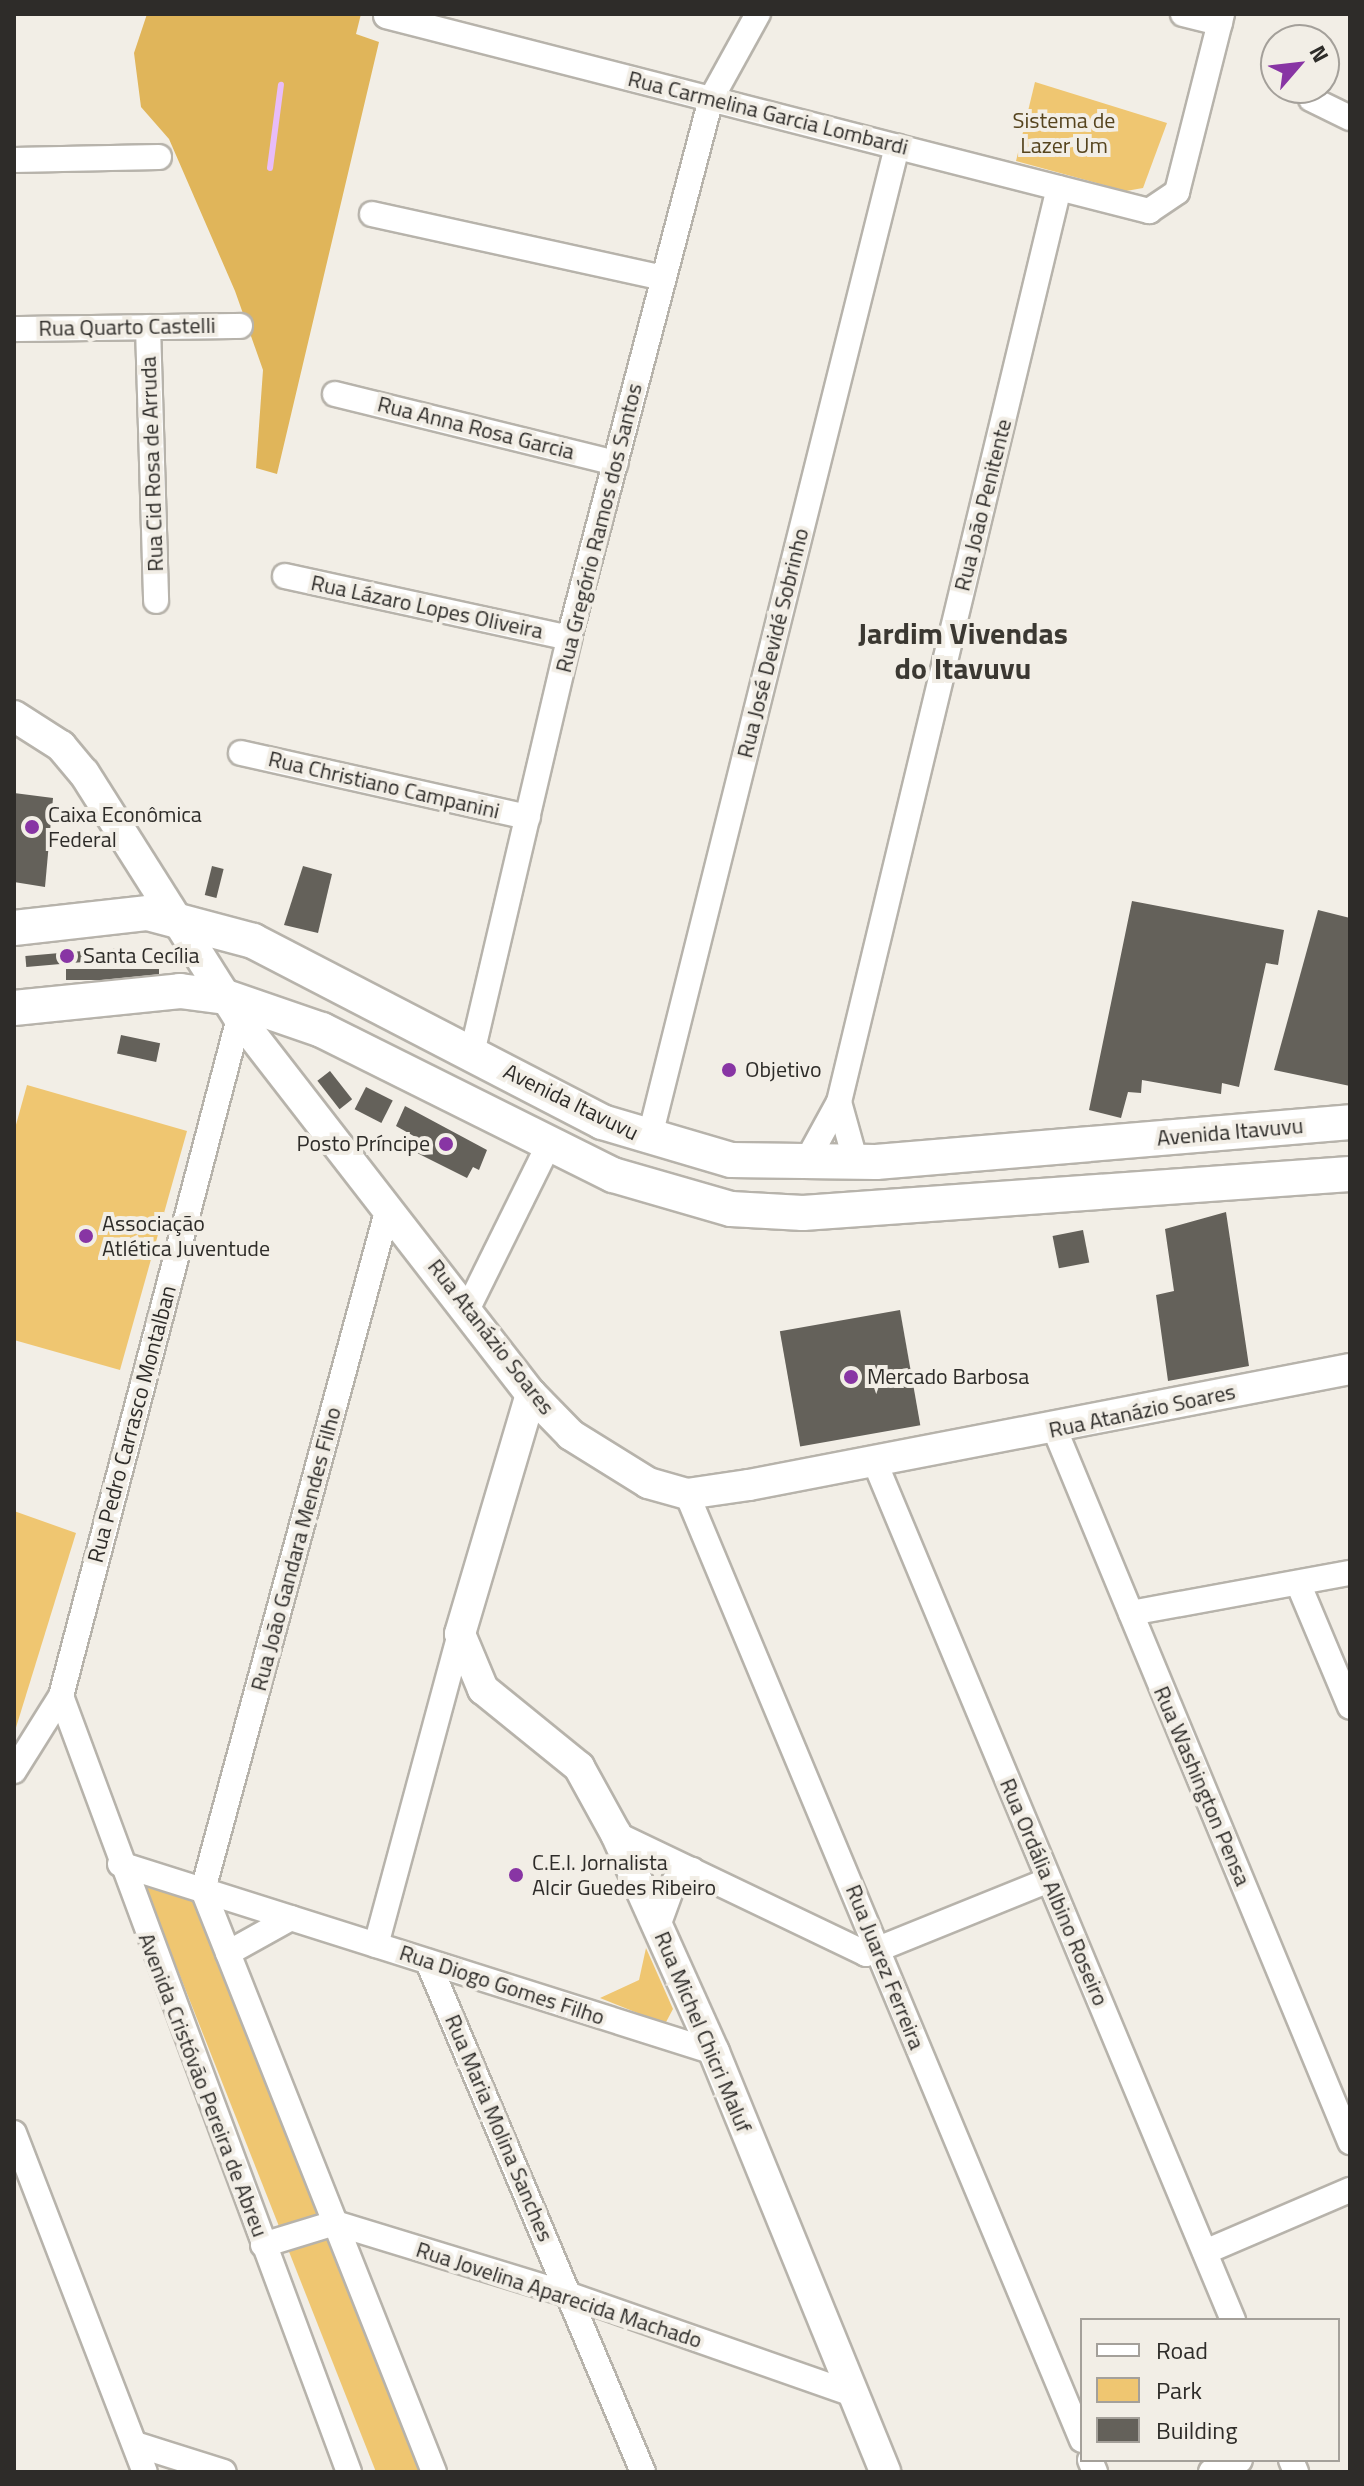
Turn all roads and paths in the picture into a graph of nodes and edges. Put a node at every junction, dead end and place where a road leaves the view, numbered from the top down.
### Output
1 (758, 14) edge
2 (1183, 14) edge
3 (386, 16) dead end
4 (1221, 19) edge
5 (711, 99) junction
6 (1321, 104) edge
7 (1350, 118) edge
8 (897, 147) junction
9 (159, 157) dead end
10 (14, 160) edge
11 (1059, 188) junction
12 (372, 214) dead end
13 (663, 278) junction
14 (240, 326) dead end
15 (148, 327) junction
16 (14, 329) edge
17 (335, 394) dead end
18 (616, 463) junction
19 (285, 576) dead end
20 (156, 601) dead end
21 (569, 638) junction
22 (14, 716) edge
23 (241, 753) dead end
24 (528, 817) junction
25 (176, 920) junction
26 (14, 928) edge
27 (14, 1008) edge
28 (233, 1008) junction
29 (472, 1053) junction
30 (545, 1091) junction
31 (839, 1102) junction
32 (1350, 1122) edge
33 (649, 1140) junction
34 (550, 1142) junction
35 (856, 1163) junction
36 (805, 1164) junction
37 (1350, 1174) edge
38 (388, 1208) junction
39 (469, 1306) junction
40 (1350, 1369) edge
41 (531, 1394) junction
42 (1055, 1430) junction
43 (876, 1465) junction
44 (687, 1494) junction
45 (1350, 1573) edge
46 (1298, 1583) junction
47 (1131, 1613) junction
48 (460, 1634) junction
49 (483, 1689) junction
50 (61, 1696) junction
51 (444, 1696) junction
52 (1350, 1707) edge
53 (14, 1771) edge
54 (616, 1834) junction
55 (120, 1864) junction
56 (692, 1870) junction
57 (1049, 1880) junction
58 (203, 1890) junction
59 (857, 1897) junction
60 (291, 1918) junction
61 (804, 1924) junction
62 (658, 1926) junction
63 (376, 1945) junction
64 (878, 1952) junction
65 (228, 1953) junction
66 (428, 1962) junction
67 (714, 2052) junction
68 (14, 2133) edge
69 (1350, 2142) edge
70 (1350, 2190) edge
71 (335, 2223) junction
72 (263, 2245) junction
73 (1205, 2252) junction
74 (570, 2295) junction
75 (1232, 2318) edge
76 (853, 2394) junction
77 (1080, 2435) edge
78 (135, 2444) junction
79 (1235, 2462) edge
80 (145, 2472) edge
81 (224, 2472) edge
82 (349, 2472) edge
83 (434, 2472) edge
84 (643, 2472) edge
85 (885, 2472) edge
86 (1211, 2472) edge

1 - 5 street, Rua Gregório Ramos dos Santos
2 - 4 street
3 - 5 street, Rua Carmelina Garcia Lombardi
4 - 11 street, Rua Carmelina Garcia Lombardi
5 - 8 street, Rua Carmelina Garcia Lombardi
5 - 13 street, Rua Gregório Ramos dos Santos
6 - 7 street
8 - 11 street, Rua Carmelina Garcia Lombardi
8 - 33 street, Rua José Devidé Sobrinho
9 - 10 street
11 - 31 street, Rua João Penitente
12 - 13 street
13 - 18 street, Rua Gregório Ramos dos Santos
14 - 15 street, Rua Quarto Castelli
15 - 16 street, Rua Quarto Castelli
15 - 20 street, Rua Cid Rosa de Arruda
17 - 18 street, Rua Anna Rosa Garcia
18 - 21 street, Rua Gregório Ramos dos Santos
19 - 21 street, Rua Lázaro Lopes Oliveira
21 - 24 street, Rua Gregório Ramos dos Santos
22 - 25 street, Rua Atanázio Soares
23 - 24 street, Rua Christiano Campanini
24 - 29 street, Rua Gregório Ramos dos Santos
25 - 26 main road, Avenida Itavuvu
25 - 28 street, Rua Atanázio Soares
25 - 29 main road, Avenida Itavuvu
27 - 28 main road, Avenida Itavuvu
28 - 34 main road, Avenida Itavuvu
28 - 38 street, Rua Atanázio Soares
28 - 50 street, Rua Pedro Carrasco Montalban
29 - 30 main road, Avenida Itavuvu
30 - 33 main road, Avenida Itavuvu
30 - 34 main road
31 - 35 street, Rua João Penitente
31 - 36 street, Rua João Penitente
32 - 35 main road, Avenida Itavuvu
33 - 36 main road, Avenida Itavuvu
34 - 37 main road, Avenida Itavuvu
34 - 39 street
35 - 36 main road, Avenida Itavuvu
38 - 39 street, Rua Atanázio Soares
38 - 58 street, Rua João Gandara Mendes Filho
39 - 41 street, Rua Atanázio Soares
40 - 42 street, Rua Atanázio Soares
41 - 44 street, Rua Atanázio Soares
41 - 48 street
42 - 43 street, Rua Atanázio Soares
42 - 47 street, Rua Washington Pensa
43 - 44 street, Rua Atanázio Soares
43 - 57 street, Rua Ordália Albino Roseiro
44 - 59 street, Rua Juarez Ferreira
45 - 46 street
46 - 47 street
46 - 52 street
47 - 69 street, Rua Washington Pensa
48 - 49 street, Rua Michel Chicri Maluf
48 - 51 street
49 - 51 street
49 - 54 street, Rua Michel Chicri Maluf
50 - 53 street, Rua Pedro Carrasco Montalban
50 - 55 street, Avenida Cristóvão Pereira de Abreu
51 - 63 street
54 - 56 street
54 - 62 street, Rua Michel Chicri Maluf
55 - 58 street, Rua Diogo Gomes Filho
55 - 72 street, Avenida Cristóvão Pereira de Abreu
56 - 61 street
56 - 62 street
57 - 64 street
57 - 73 street, Rua Ordália Albino Roseiro
58 - 60 street, Rua Diogo Gomes Filho
58 - 65 street
59 - 61 street
59 - 64 street, Rua Juarez Ferreira
60 - 63 street, Rua Diogo Gomes Filho
60 - 65 street
61 - 64 street
62 - 67 street, Rua Michel Chicri Maluf
63 - 66 street, Rua Diogo Gomes Filho
64 - 77 street, Rua Juarez Ferreira
65 - 71 street
66 - 67 street, Rua Diogo Gomes Filho
66 - 74 street, Rua Maria Molina Sanches
67 - 76 street, Rua Michel Chicri Maluf
68 - 78 street
70 - 73 street
71 - 72 street
71 - 74 street, Rua Jovelina Aparecida Machado
71 - 83 street
72 - 82 street, Avenida Cristóvão Pereira de Abreu
73 - 75 street, Rua Ordália Albino Roseiro
74 - 76 street, Rua Jovelina Aparecida Machado
74 - 84 street, Rua Maria Molina Sanches
76 - 85 street, Rua Michel Chicri Maluf
78 - 80 street
78 - 81 street
79 - 86 street

